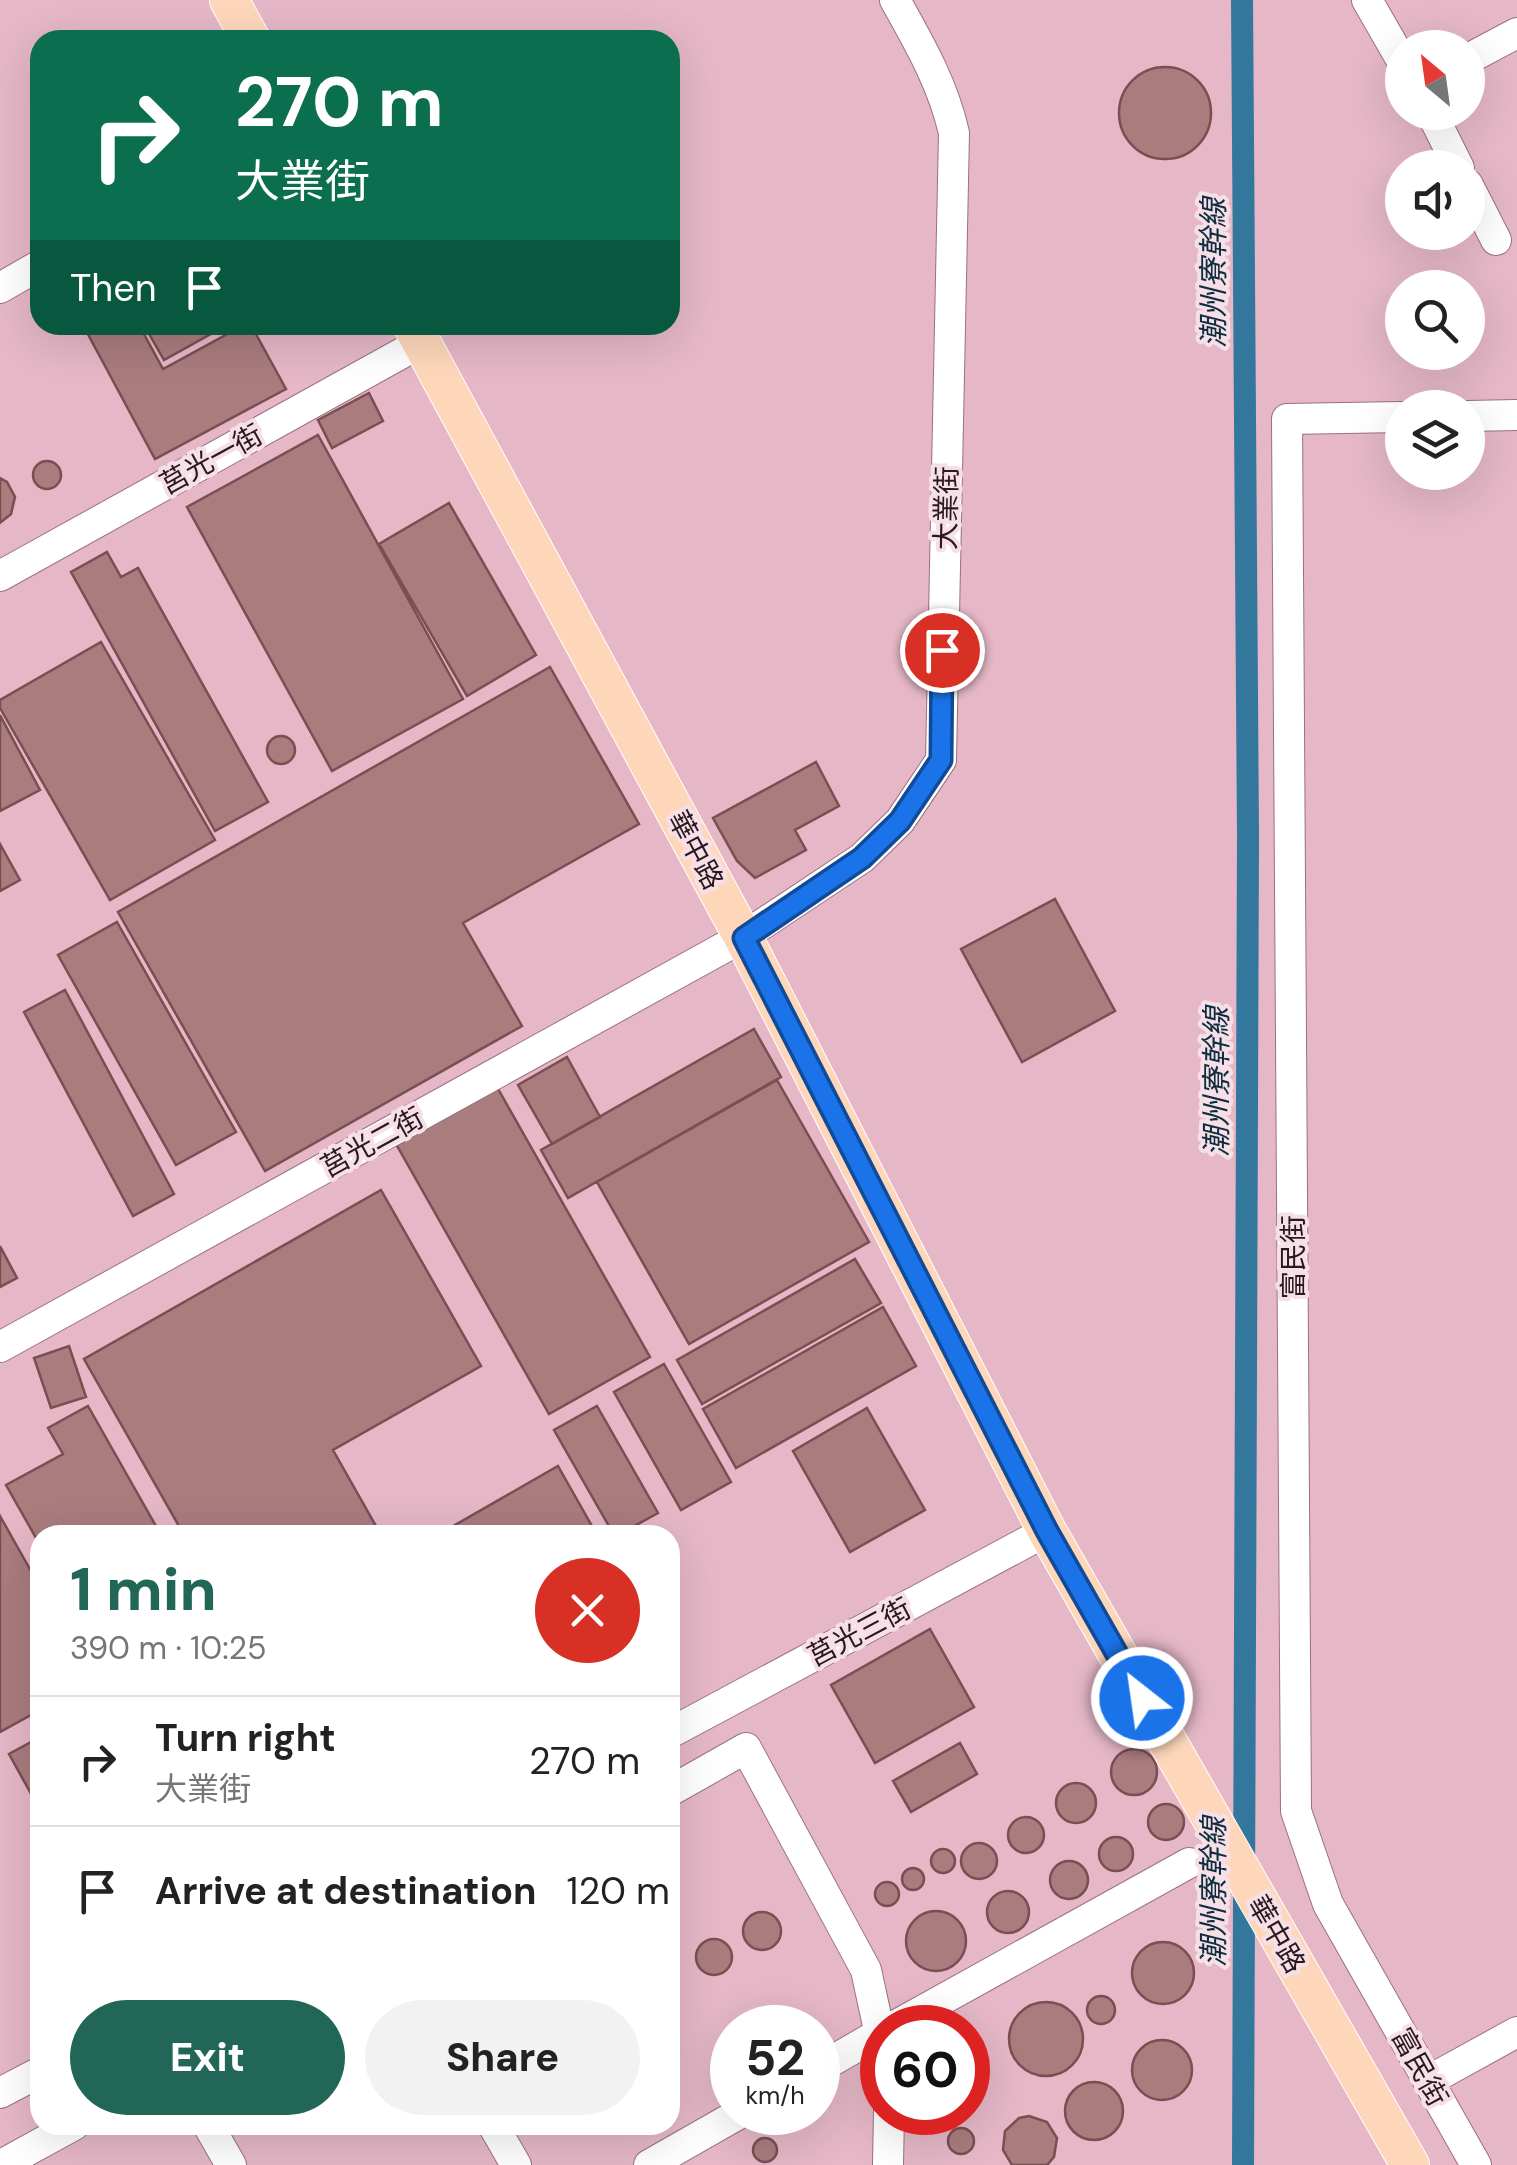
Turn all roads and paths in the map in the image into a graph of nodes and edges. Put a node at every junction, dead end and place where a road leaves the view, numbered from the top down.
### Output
1 (229, 0) edge
2 (895, 0) edge
3 (1367, 0) edge
4 (246, 30) edge
5 (1385, 31) edge
6 (1517, 33) edge
7 (1485, 51) edge
8 (1485, 218) edge
9 (1496, 240) dead end
10 (30, 271) edge
11 (0, 288) edge
12 (415, 335) edge
13 (418, 335) edge
14 (1485, 416) edge
15 (1517, 416) edge
16 (1385, 418) edge
17 (0, 576) edge
18 (744, 938) junction
19 (0, 1347) edge
20 (1047, 1531) junction
21 (680, 1729) edge
22 (680, 1785) edge
23 (1189, 1863) dead end
24 (876, 2005) edge
25 (937, 2005) edge
26 (1517, 2032) edge
27 (30, 2078) edge
28 (1428, 2081) junction
29 (0, 2094) edge
30 (710, 2130) edge
31 (56, 2135) edge
32 (214, 2135) edge
33 (499, 2135) edge
34 (889, 2135) edge
35 (1, 2165) edge
36 (231, 2165) edge
37 (516, 2165) edge
38 (650, 2165) edge
39 (888, 2165) edge
40 (1410, 2165) edge
41 (1476, 2165) edge

1 - 4 main road
2 - 18 street, 大業街
3 - 5 street
6 - 7 street
8 - 9 street
10 - 11 street
12 - 17 street, 莒光一街
13 - 18 main road, 華中路
14 - 15 street
16 - 28 street, 富民街
18 - 19 street, 莒光二街
18 - 20 main road, 華中路
20 - 21 street, 莒光三街
20 - 40 main road, 華中路
22 - 24 street
23 - 25 street
26 - 28 street
27 - 29 street
28 - 41 street, 富民街
30 - 38 street
31 - 35 street
32 - 36 street
33 - 37 street
34 - 39 street

